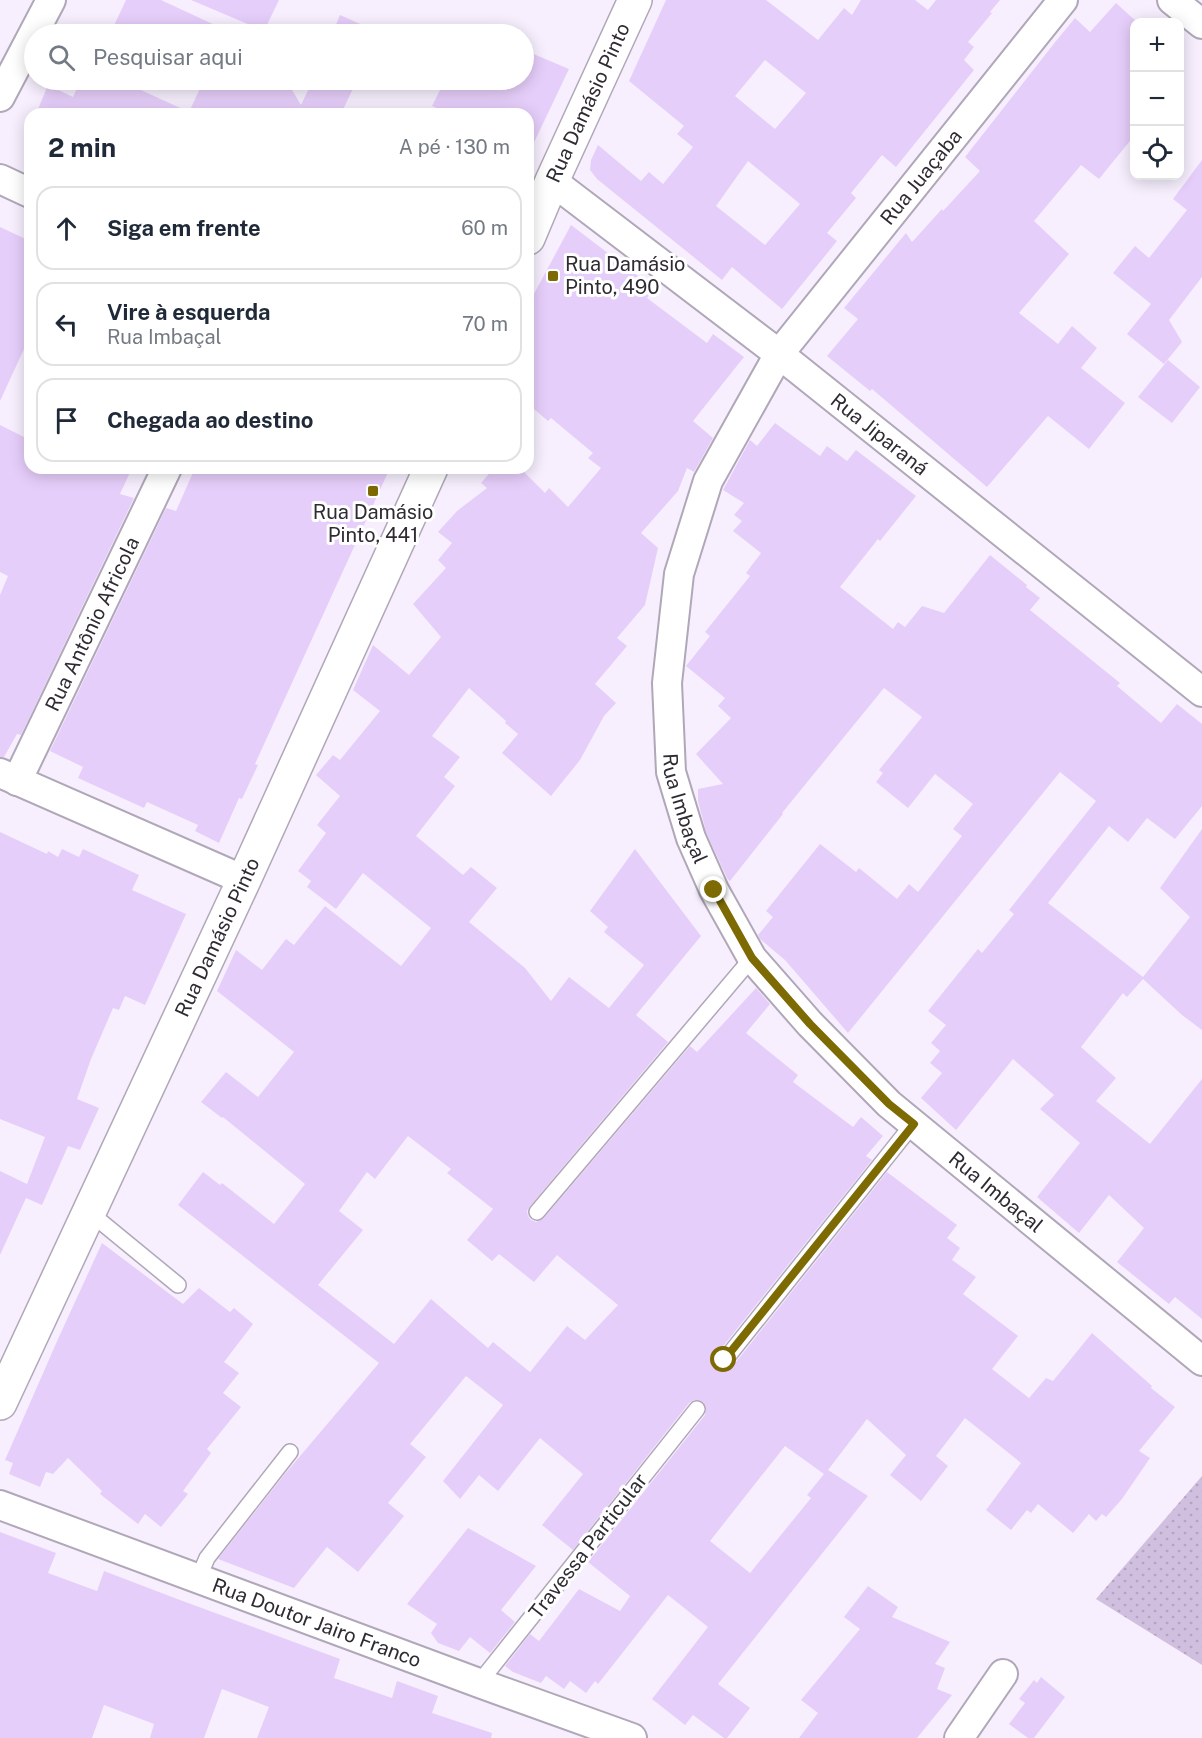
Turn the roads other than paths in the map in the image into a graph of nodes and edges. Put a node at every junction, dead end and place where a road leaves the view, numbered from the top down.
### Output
1 (51, 0) edge
2 (635, 0) edge
3 (1063, 0) edge
4 (1172, 0) edge
5 (38, 24) edge
6 (1202, 24) edge
7 (24, 51) edge
8 (0, 97) edge
9 (0, 179) edge
10 (552, 181) junction
11 (24, 190) edge
12 (534, 224) edge
13 (779, 354) junction
14 (164, 474) edge
15 (428, 474) edge
16 (1202, 692) edge
17 (9, 777) edge
18 (244, 880) junction
19 (752, 958) junction
20 (914, 1124) junction
21 (90, 1212) junction
22 (537, 1212) dead end
23 (178, 1285) dead end
24 (724, 1360) dead end
25 (1202, 1361) edge
26 (8, 1366) edge
27 (0, 1403) edge
28 (697, 1409) dead end
29 (290, 1452) dead end
30 (0, 1505) edge
31 (198, 1579) junction
32 (1003, 1674) dead end
33 (479, 1683) junction
34 (632, 1738) edge
35 (959, 1738) edge

1 - 5 street
2 - 10 street, Rua Damásio Pinto
3 - 13 street, Rua Juaçaba
4 - 6 street
7 - 8 street
9 - 11 street
10 - 12 street, Rua Damásio Pinto
10 - 13 street, Rua Jiparaná
13 - 16 street, Rua Jiparaná
13 - 19 street, Rua Imbaçal
14 - 17 street, Rua Antônio Africola
15 - 18 street, Rua Damásio Pinto
17 - 18 street
18 - 21 street, Rua Damásio Pinto
19 - 20 street, Rua Imbaçal
19 - 22 lane
20 - 24 lane
20 - 25 street, Rua Imbaçal
21 - 23 lane
21 - 26 street, Rua Damásio Pinto
26 - 27 street, Rua Damásio Pinto
28 - 33 lane, Travessa Particular
29 - 31 lane
30 - 31 street, Rua Doutor Jairo Franco
31 - 33 street, Rua Doutor Jairo Franco
32 - 35 street
33 - 34 street, Rua Doutor Jairo Franco

